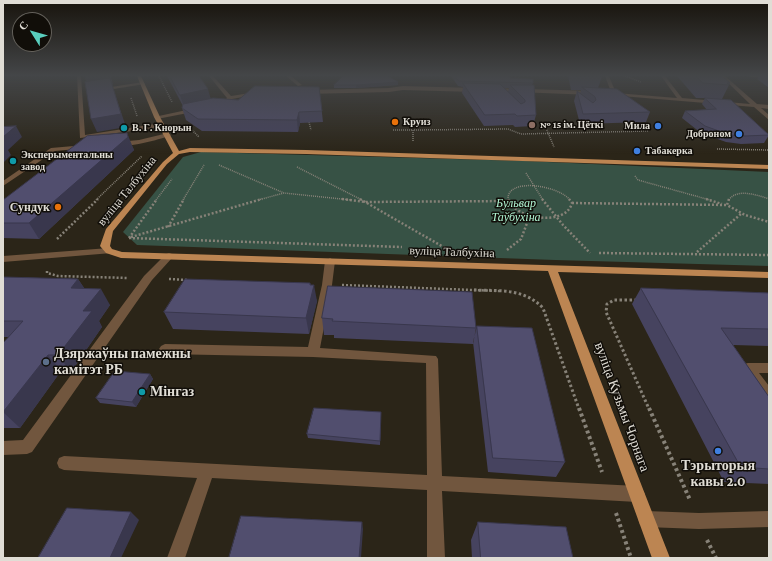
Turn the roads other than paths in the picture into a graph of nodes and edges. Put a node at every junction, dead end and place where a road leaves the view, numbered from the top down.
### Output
1 (81, 102) edge
2 (151, 102) edge
3 (227, 102) edge
4 (708, 102) edge
5 (752, 102) edge
6 (222, 104) edge
7 (756, 106) junction
8 (769, 107) edge
9 (201, 109) edge
10 (157, 117) junction
11 (769, 118) edge
12 (161, 125) junction
13 (168, 135) junction
14 (107, 144) edge
15 (177, 153) junction
16 (80, 155) edge
17 (769, 167) edge
18 (3, 184) edge
19 (109, 250) junction
20 (169, 256) junction
21 (3, 259) edge
22 (330, 261) junction
23 (552, 268) junction
24 (769, 275) edge
25 (165, 349) dead end
26 (313, 352) junction
27 (769, 368) edge
28 (769, 396) edge
29 (3, 448) edge
30 (64, 463) dead end
31 (207, 470) junction
32 (435, 483) junction
33 (637, 494) junction
34 (646, 519) junction
35 (769, 519) edge
36 (176, 558) edge
37 (436, 558) edge
38 (661, 558) edge

1 - 12 street
2 - 10 main road
3 - 6 street
4 - 7 street
5 - 7 street
7 - 8 street
7 - 11 street
9 - 10 street
10 - 12 main road
12 - 13 main road
13 - 14 street
13 - 15 main road
15 - 17 main road
15 - 19 main road, вуліца Талбухіна
16 - 18 street
19 - 20 main road, вуліца Талбухіна
19 - 21 street
20 - 22 main road, вуліца Талбухіна
20 - 29 street
22 - 23 main road, вуліца Талбухіна
22 - 26 street
23 - 24 main road, вуліца Талбухіна
23 - 33 main road, вуліца Кузьмы Чорнага
25 - 26 street
26 - 32 street
27 - 28 street
30 - 31 street
31 - 32 street
31 - 36 street
32 - 33 street
32 - 37 street
33 - 34 main road, вуліца Кузьмы Чорнага
34 - 35 street
34 - 38 main road, вуліца Кузьмы Чорнага

